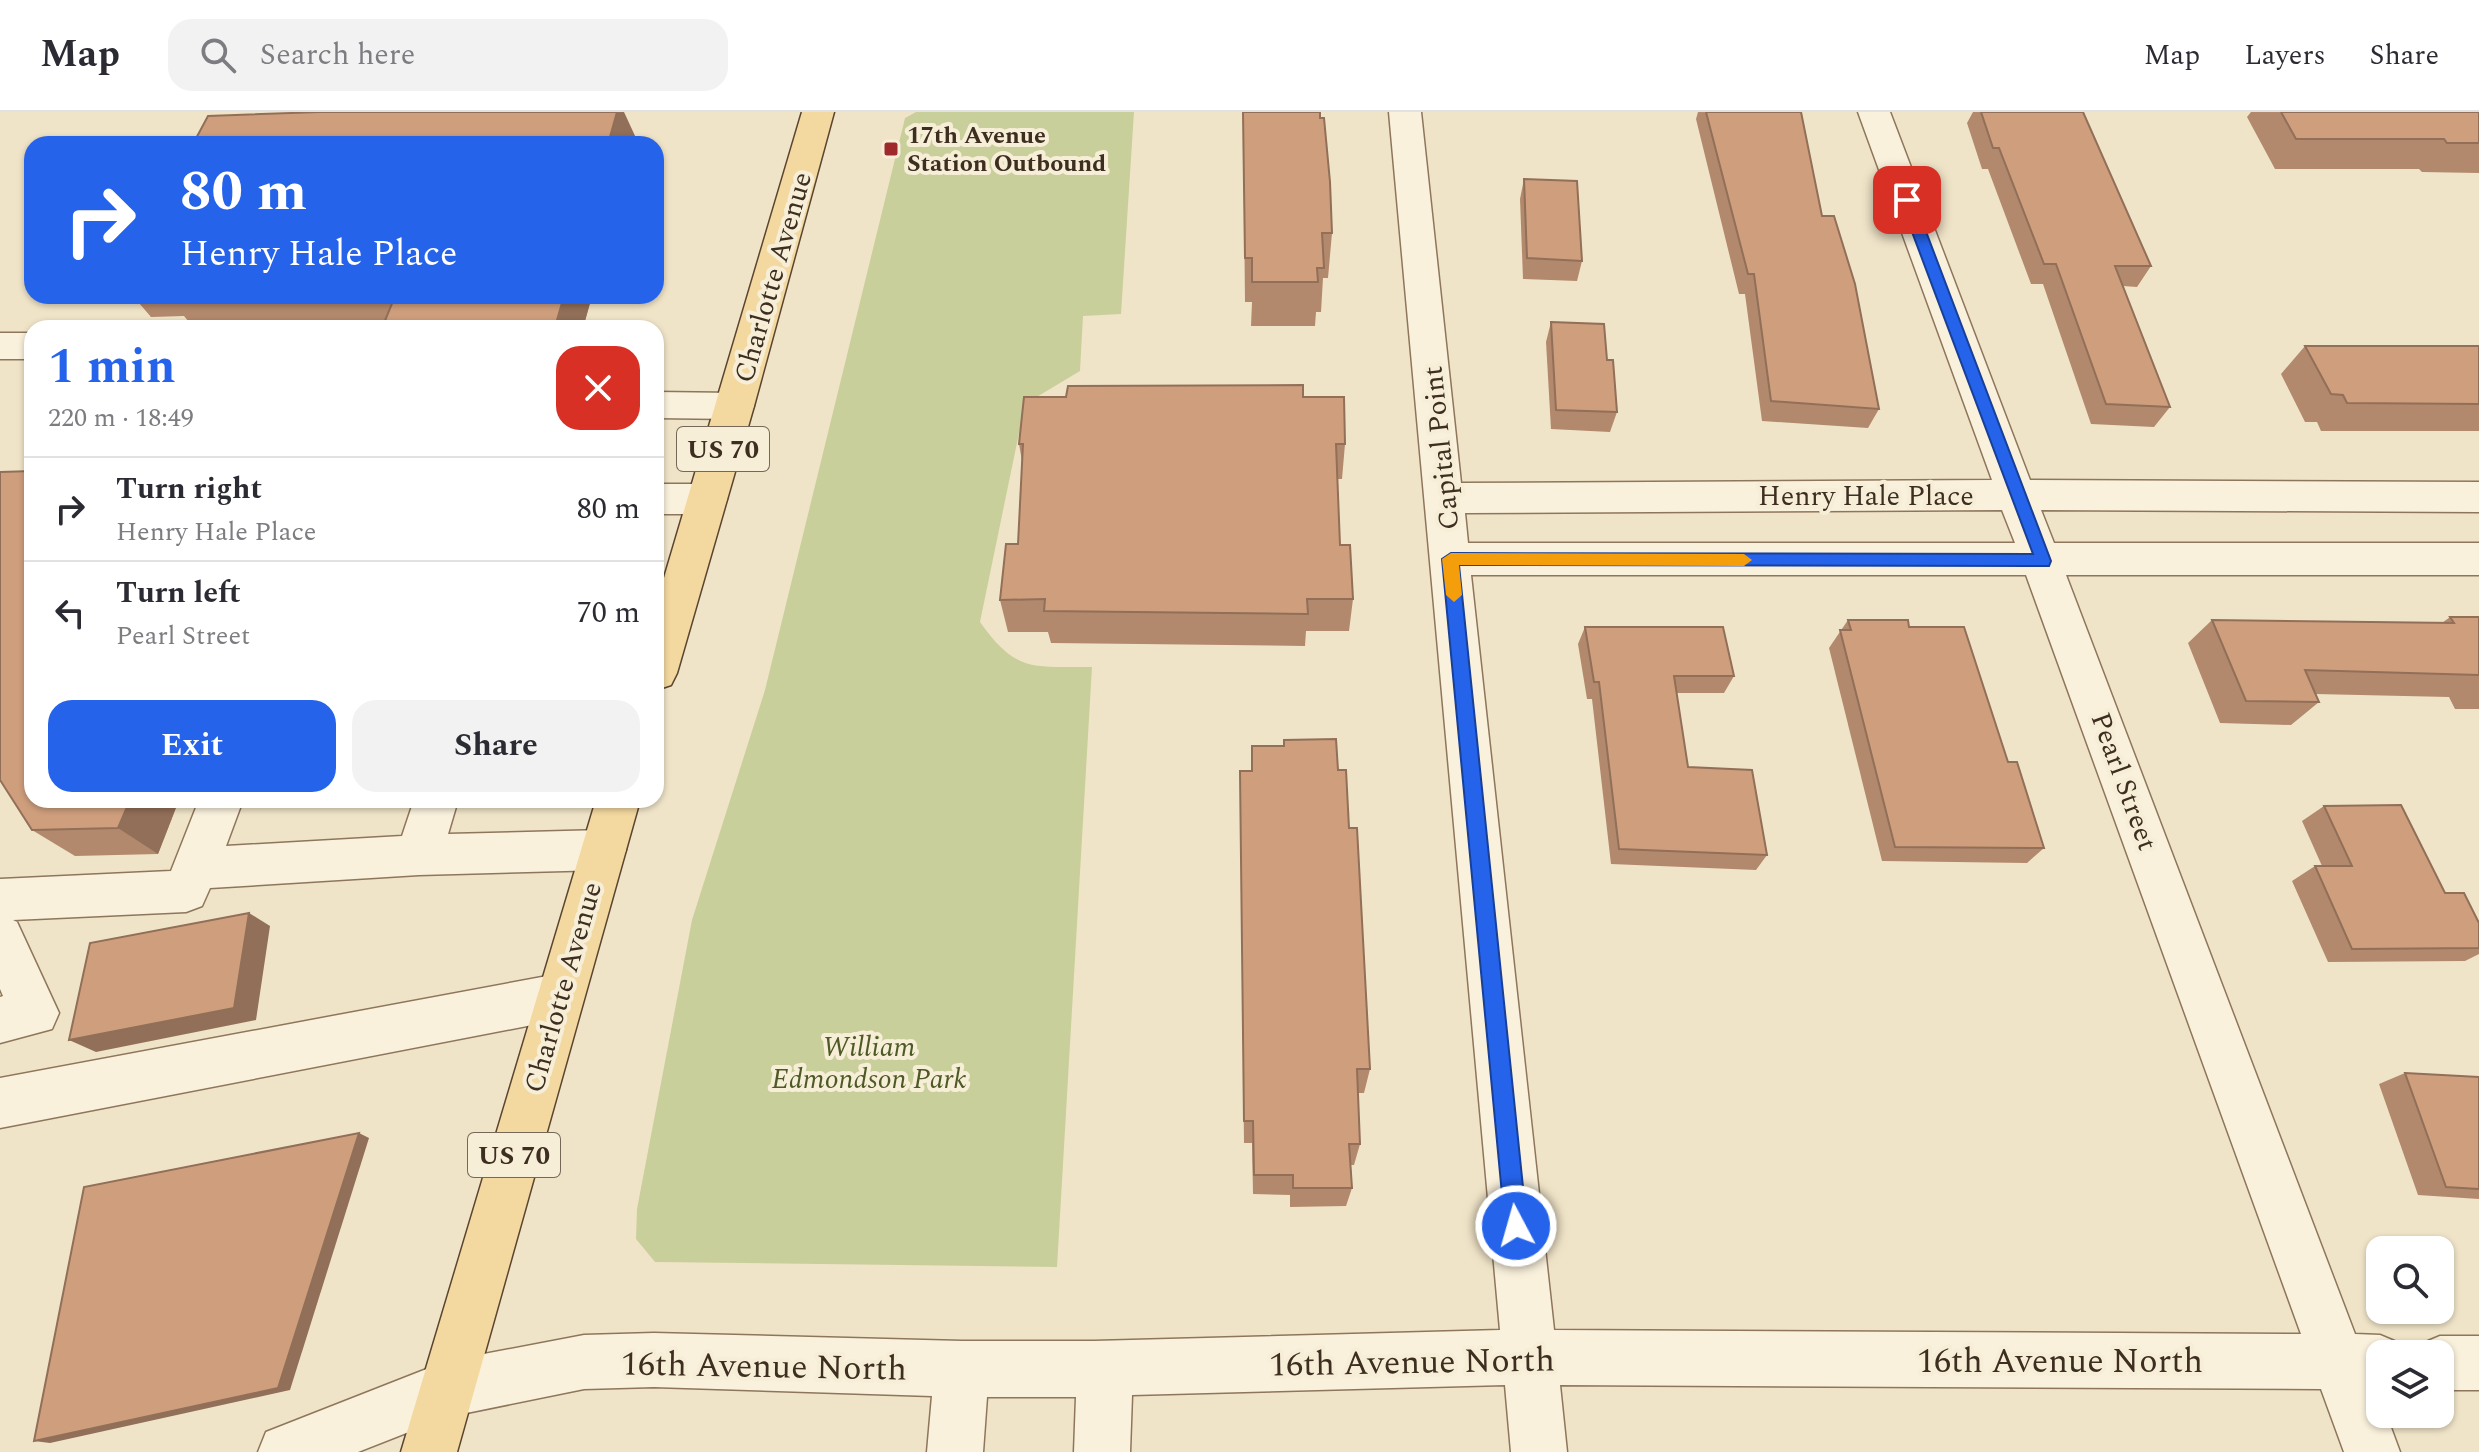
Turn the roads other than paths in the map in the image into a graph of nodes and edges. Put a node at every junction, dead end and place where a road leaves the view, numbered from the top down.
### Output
1 (818, 112) edge
2 (1405, 112) edge
3 (1874, 112) edge
4 (0, 346) edge
5 (24, 346) edge
6 (664, 405) edge
7 (736, 406) junction
8 (2016, 495) junction
9 (2479, 497) edge
10 (1444, 498) junction
11 (664, 499) edge
12 (708, 499) junction
13 (1451, 559) junction
14 (2479, 559) edge
15 (2043, 561) junction
16 (664, 646) edge
17 (218, 808) edge
18 (434, 808) edge
19 (616, 808) edge
20 (603, 850) junction
21 (419, 855) junction
22 (195, 868) junction
23 (0, 900) edge
24 (0, 937) edge
25 (558, 997) junction
26 (0, 1020) edge
27 (0, 1103) edge
28 (1529, 1357) junction
29 (2360, 1362) edge
30 (2454, 1363) edge
31 (2479, 1363) edge
32 (1105, 1368) junction
33 (962, 1369) junction
34 (447, 1389) junction
35 (286, 1452) edge
36 (429, 1452) edge
37 (955, 1452) edge
38 (1102, 1452) edge
39 (1539, 1452) edge
40 (2372, 1452) edge

1 - 7 main road, Charlotte Avenue / US 70
2 - 10 street, Capital Point
3 - 8 street, Pearl Street
4 - 5 street
6 - 7 street
7 - 12 main road, Charlotte Avenue / US 70
8 - 9 street, Henry Hale Place
8 - 10 street, Henry Hale Place
8 - 15 street, Pearl Street
10 - 13 street, Capital Point
11 - 12 street
12 - 16 main road, Charlotte Avenue / US 70
13 - 15 street
13 - 28 street, Capital Point
14 - 15 street
15 - 29 street, Pearl Street
17 - 22 street
18 - 21 street
19 - 20 main road, Charlotte Avenue / US 70
20 - 21 street
20 - 25 main road, Charlotte Avenue / US 70
21 - 22 street
22 - 23 street
24 - 26 street
25 - 27 street
25 - 34 main road, Charlotte Avenue / US 70
28 - 29 street, 16th Avenue North
28 - 32 street, 16th Avenue North
28 - 39 street, Capital Point
29 - 40 street, Pearl Street
30 - 31 street
32 - 33 street, 16th Avenue North
32 - 38 street
33 - 34 street, 16th Avenue North
33 - 37 street
34 - 35 street, 16th Avenue North
34 - 36 main road, Charlotte Avenue / US 70

